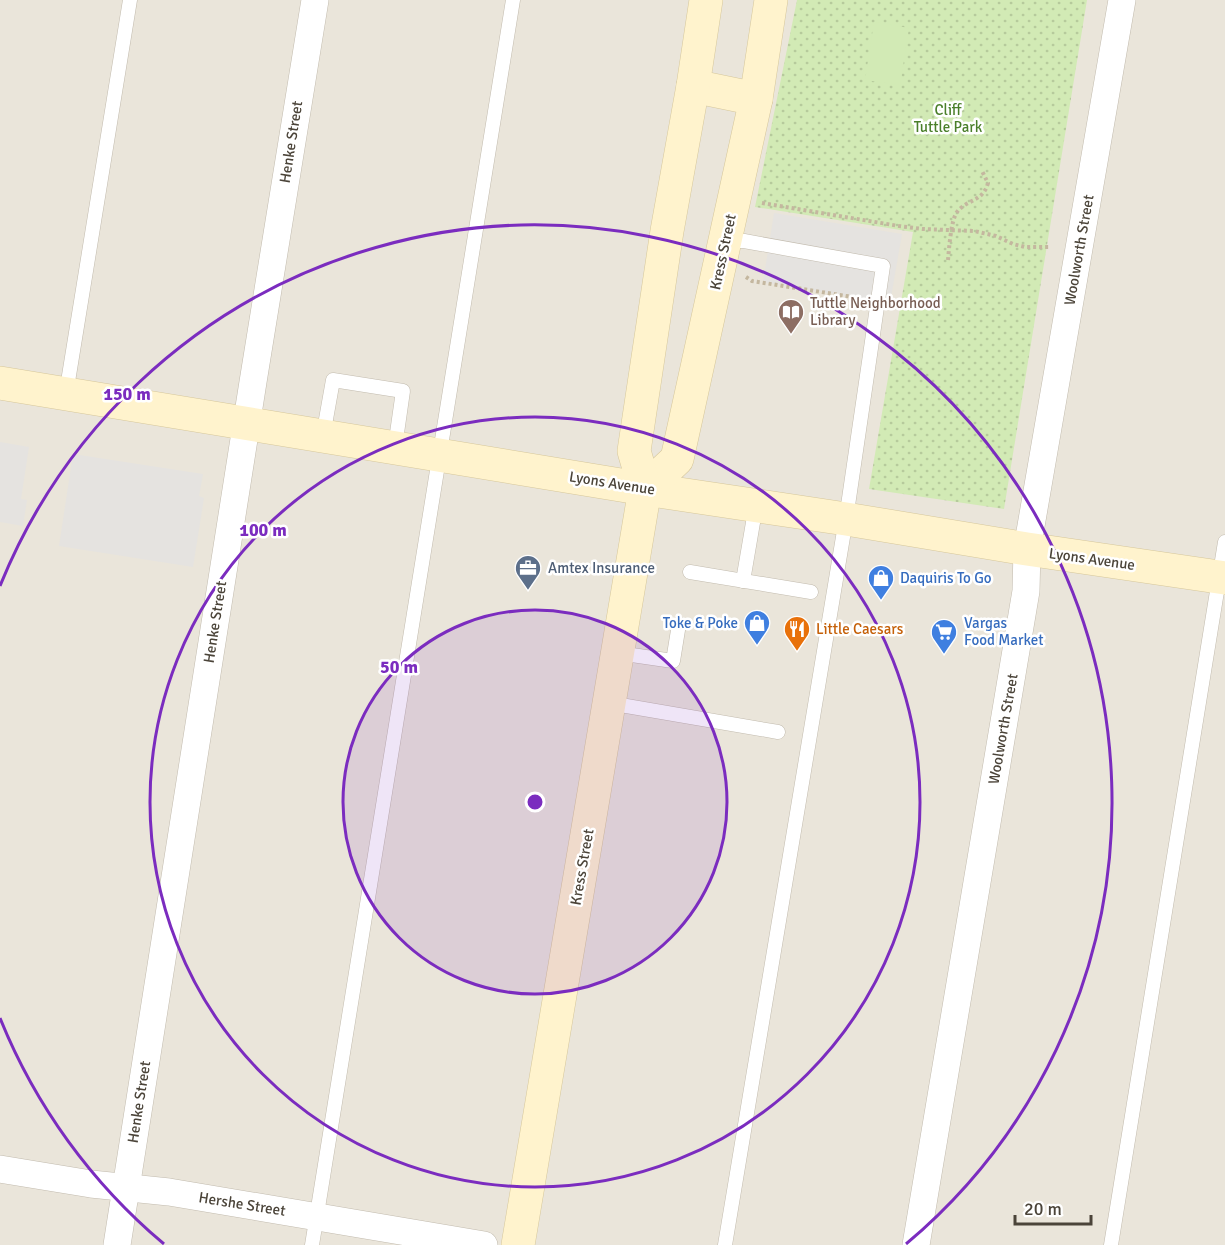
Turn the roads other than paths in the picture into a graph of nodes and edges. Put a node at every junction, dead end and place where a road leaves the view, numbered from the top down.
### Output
1 (130, 0) edge
2 (315, 0) edge
3 (513, 0) edge
4 (706, 0) edge
5 (771, 0) edge
6 (1122, 0) edge
7 (693, 86) junction
8 (756, 99) junction
9 (726, 241) junction
10 (0, 383) edge
11 (66, 394) junction
12 (246, 423) junction
13 (323, 436) junction
14 (395, 447) junction
15 (440, 454) junction
16 (645, 489) junction
17 (756, 505) junction
18 (846, 519) junction
19 (1225, 542) edge
20 (1027, 549) junction
21 (690, 572) dead end
22 (1222, 577) edge
23 (744, 581) junction
24 (811, 592) dead end
25 (679, 624) dead end
26 (618, 653) junction
27 (609, 703) junction
28 (778, 732) dead end
29 (0, 1168) edge
30 (126, 1188) junction
31 (317, 1217) junction
32 (117, 1245) edge
33 (312, 1245) edge
34 (484, 1245) edge
35 (518, 1245) edge
36 (725, 1245) edge
37 (916, 1245) edge
38 (1111, 1245) edge

1 - 11 lane
2 - 12 street, Henke Street
3 - 15 lane
4 - 7 street, Kress Street
5 - 8 street, Kress Street
6 - 20 street, Woolworth Street
7 - 8 street
7 - 16 street, Kress Street
8 - 9 street, Kress Street
9 - 16 street, Kress Street
9 - 18 lane
10 - 11 street, Lyons Avenue
11 - 12 street, Lyons Avenue
12 - 13 street, Lyons Avenue
12 - 30 street, Henke Street
13 - 14 street, Lyons Avenue
13 - 14 lane
14 - 15 street, Lyons Avenue
15 - 16 street, Lyons Avenue
15 - 31 lane
16 - 17 street, Lyons Avenue
16 - 26 street, Kress Street
17 - 18 street, Lyons Avenue
17 - 23 lane
18 - 20 street, Lyons Avenue
18 - 36 lane
19 - 22 lane
20 - 22 street, Lyons Avenue
20 - 37 street, Woolworth Street
21 - 23 lane
22 - 38 lane
23 - 24 lane
25 - 26 lane
26 - 27 street, Kress Street
27 - 28 lane
27 - 35 street, Kress Street
29 - 30 street, Hershe Street
30 - 31 street, Hershe Street
30 - 32 street, Henke Street
31 - 33 lane
31 - 34 street, Hershe Street

